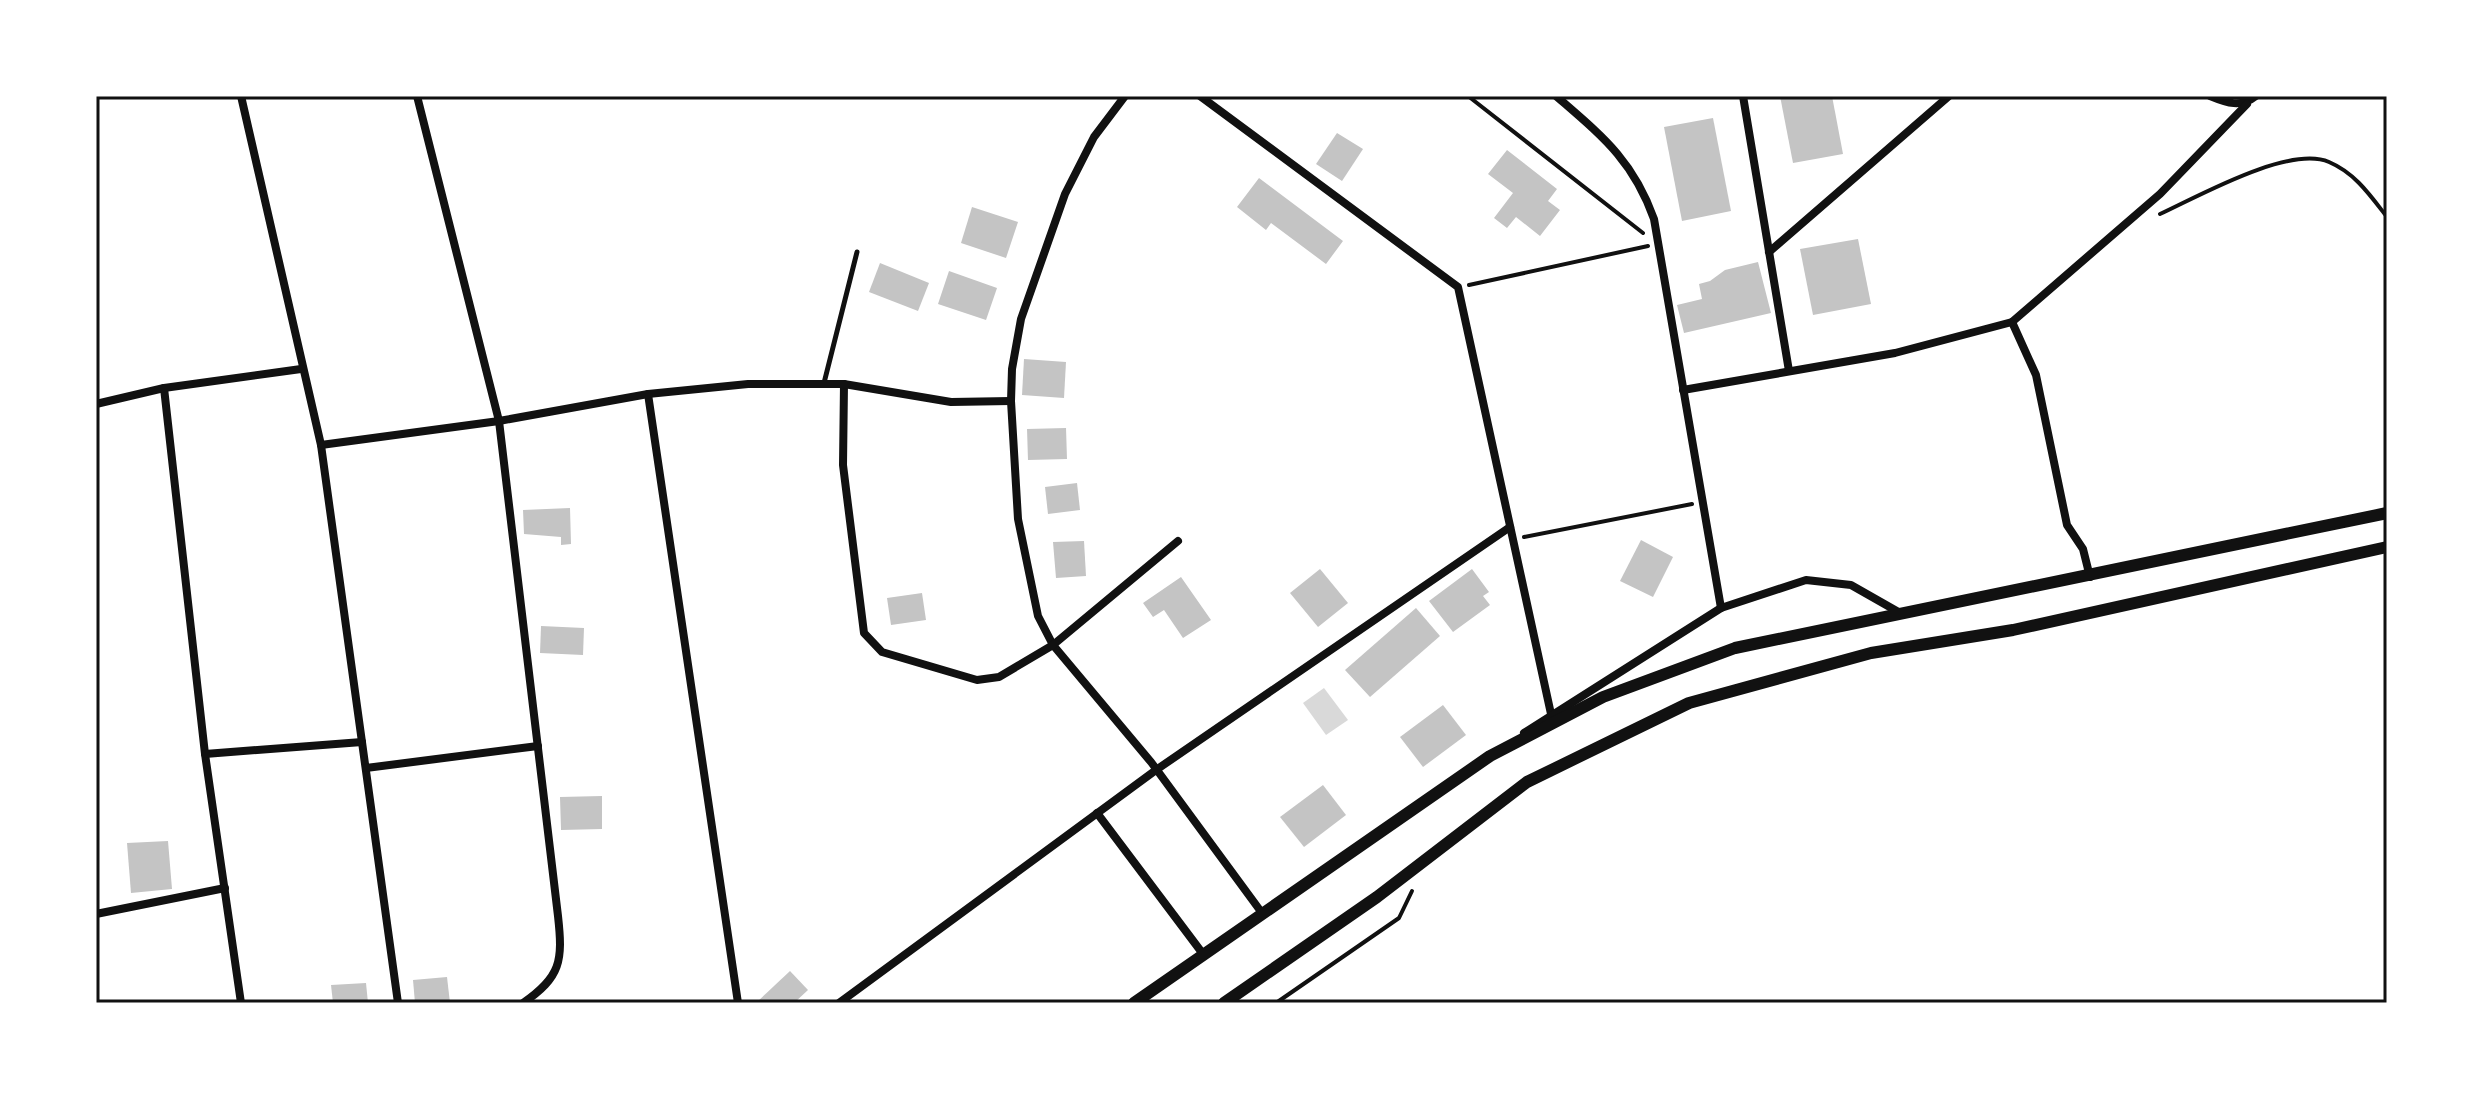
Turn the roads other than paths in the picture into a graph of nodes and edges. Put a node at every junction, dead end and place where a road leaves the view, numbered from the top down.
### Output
1 (241, 96) edge
2 (417, 96) edge
3 (1125, 96) edge
4 (1200, 96) edge
5 (1556, 96) edge
6 (1743, 96) edge
7 (1949, 96) edge
8 (2210, 96) edge
9 (2256, 96) edge
10 (2247, 104) junction
11 (857, 252) dead end
12 (1769, 252) junction
13 (2012, 322) junction
14 (301, 369) junction
15 (1789, 371) junction
16 (824, 384) junction
17 (844, 384) junction
18 (164, 388) junction
19 (1683, 390) junction
20 (648, 394) junction
21 (1011, 401) junction
22 (96, 404) edge
23 (499, 421) junction
24 (321, 445) junction
25 (2387, 513) edge
26 (1510, 527) junction
27 (1178, 541) dead end
28 (2387, 547) edge
29 (2090, 577) junction
30 (1721, 608) junction
31 (1903, 614) junction
32 (1053, 645) junction
33 (1551, 714) junction
34 (362, 742) junction
35 (538, 746) junction
36 (205, 754) junction
37 (1490, 756) junction
38 (366, 768) junction
39 (1156, 770) junction
40 (1097, 813) junction
41 (225, 888) junction
42 (1262, 913) junction
43 (96, 914) edge
44 (1203, 954) junction
45 (241, 1003) edge
46 (398, 1003) edge
47 (523, 1003) edge
48 (738, 1003) edge
49 (839, 1003) edge
50 (1134, 1003) edge
51 (1224, 1003) edge

1 - 14 street
2 - 23 street
3 - 21 street
4 - 26 street
5 - 19 street
6 - 12 street
7 - 12 street
8 - 10 street
9 - 10 street
10 - 13 street
11 - 16 lane
12 - 15 street
13 - 15 street
13 - 29 street
14 - 18 street
14 - 24 street
15 - 19 street
16 - 17 street
16 - 20 street
17 - 21 street
17 - 32 street
18 - 22 street
18 - 36 street
19 - 30 street
20 - 23 street
20 - 48 street
21 - 32 street
23 - 24 street
23 - 35 street
24 - 34 street
25 - 29 main road
26 - 33 street
26 - 39 street
27 - 32 street
28 - 51 main road
29 - 31 main road
30 - 31 street
30 - 33 street
31 - 37 main road
32 - 39 street
33 - 37 street
34 - 36 street
34 - 38 street
35 - 38 street
35 - 47 street
36 - 41 street
37 - 42 main road
38 - 46 street
39 - 40 street
39 - 42 street
40 - 44 street
40 - 49 street
41 - 43 street
41 - 45 street
42 - 44 main road
44 - 50 main road

